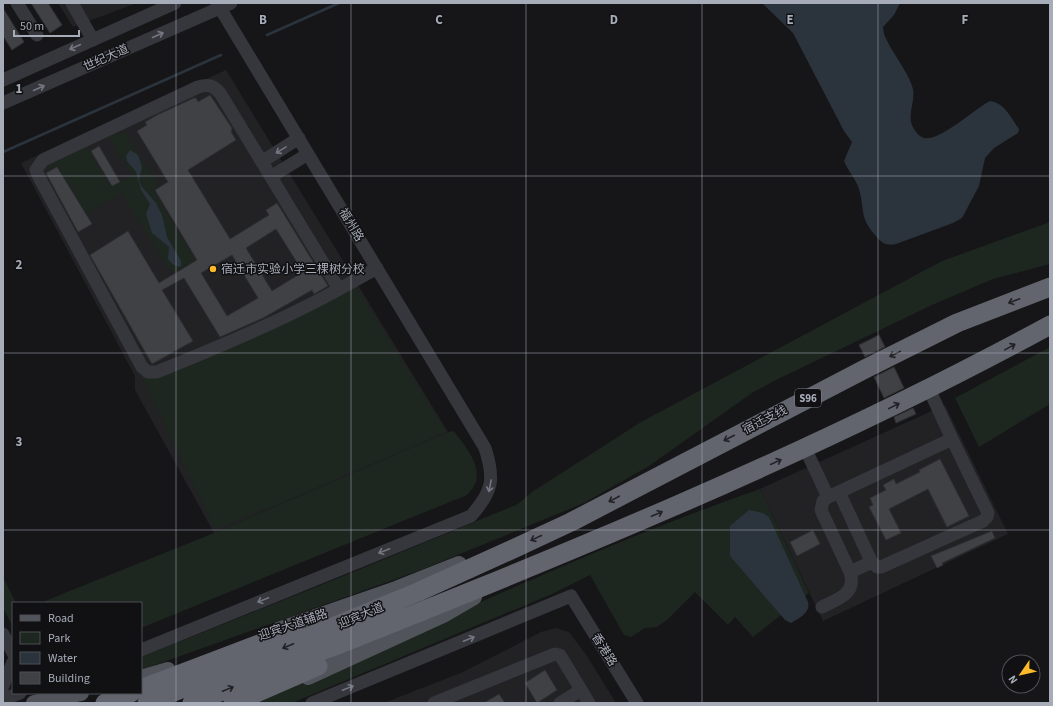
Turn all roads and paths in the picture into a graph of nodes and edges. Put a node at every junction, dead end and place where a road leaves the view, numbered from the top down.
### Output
1 (17, 3) edge
2 (72, 3) edge
3 (175, 3) edge
4 (223, 5) edge
5 (37, 35) dead end
6 (93, 40) junction
7 (3, 80) edge
8 (3, 103) edge
9 (299, 138) junction
10 (308, 154) junction
11 (263, 161) junction
12 (272, 176) junction
13 (377, 268) junction
14 (1050, 287) edge
15 (339, 289) junction
16 (1050, 325) edge
17 (929, 389) junction
18 (952, 439) junction
19 (805, 448) junction
20 (833, 495) junction
21 (571, 522) joint
22 (513, 549) junction
23 (872, 562) junction
24 (518, 571) junction
25 (850, 572) junction
26 (418, 592) junction
27 (822, 607) dead end
28 (3, 634) edge
29 (142, 650) edge
30 (12, 651) edge
31 (12, 665) edge
32 (142, 678) edge
33 (3, 686) edge
34 (142, 689) edge
35 (581, 690) junction
36 (17, 694) edge
37 (76, 694) edge
38 (128, 694) edge
39 (461, 698) edge
40 (3, 699) edge
41 (34, 703) edge
42 (105, 703) edge
43 (147, 703) edge
44 (192, 703) edge
45 (233, 703) edge
46 (250, 703) edge
47 (312, 703) edge
48 (434, 703) edge
49 (560, 703) edge
50 (589, 703) edge
51 (637, 703) edge

1 - 5 street
2 - 6 street
3 - 6 street, 世纪大道
8 -> 4 street, 世纪大道
4 - 9 street, 福州路
6 -> 7 street, 世纪大道
9 - 10 street, 福州路
9 -> 11 street
10 - 12 street
10 - 13 street, 福州路
11 - 12 street
11 - 15 street
12 - 15 street
13 - 15 street
13 -> 29 street, 福州路
14 -> 21 highway, 宿迁支线 / S96
17 -> 16 highway
17 - 18 street
19 -> 17 highway
18 - 20 street
18 - 23 street
19 - 20 street
24 -> 19 highway, 迎宾大道
20 - 23 street
20 - 25 street
21 -> 22 highway, 迎宾大道
22 - 26 highway, 迎宾大道
22 - 32 main road, 迎宾大道辅路
23 - 25 street
44 -> 24 highway, 迎宾大道
24 - 45 highway
24 - 46 main road
25 - 27 street
26 - 34 highway
26 -> 43 highway, 迎宾大道
28 - 30 street
31 - 33 street
35 - 39 street
35 - 49 street
35 - 50 street
36 - 40 street
37 - 41 main road
38 - 42 highway
39 - 48 street
47 -> 51 street, 香港路

